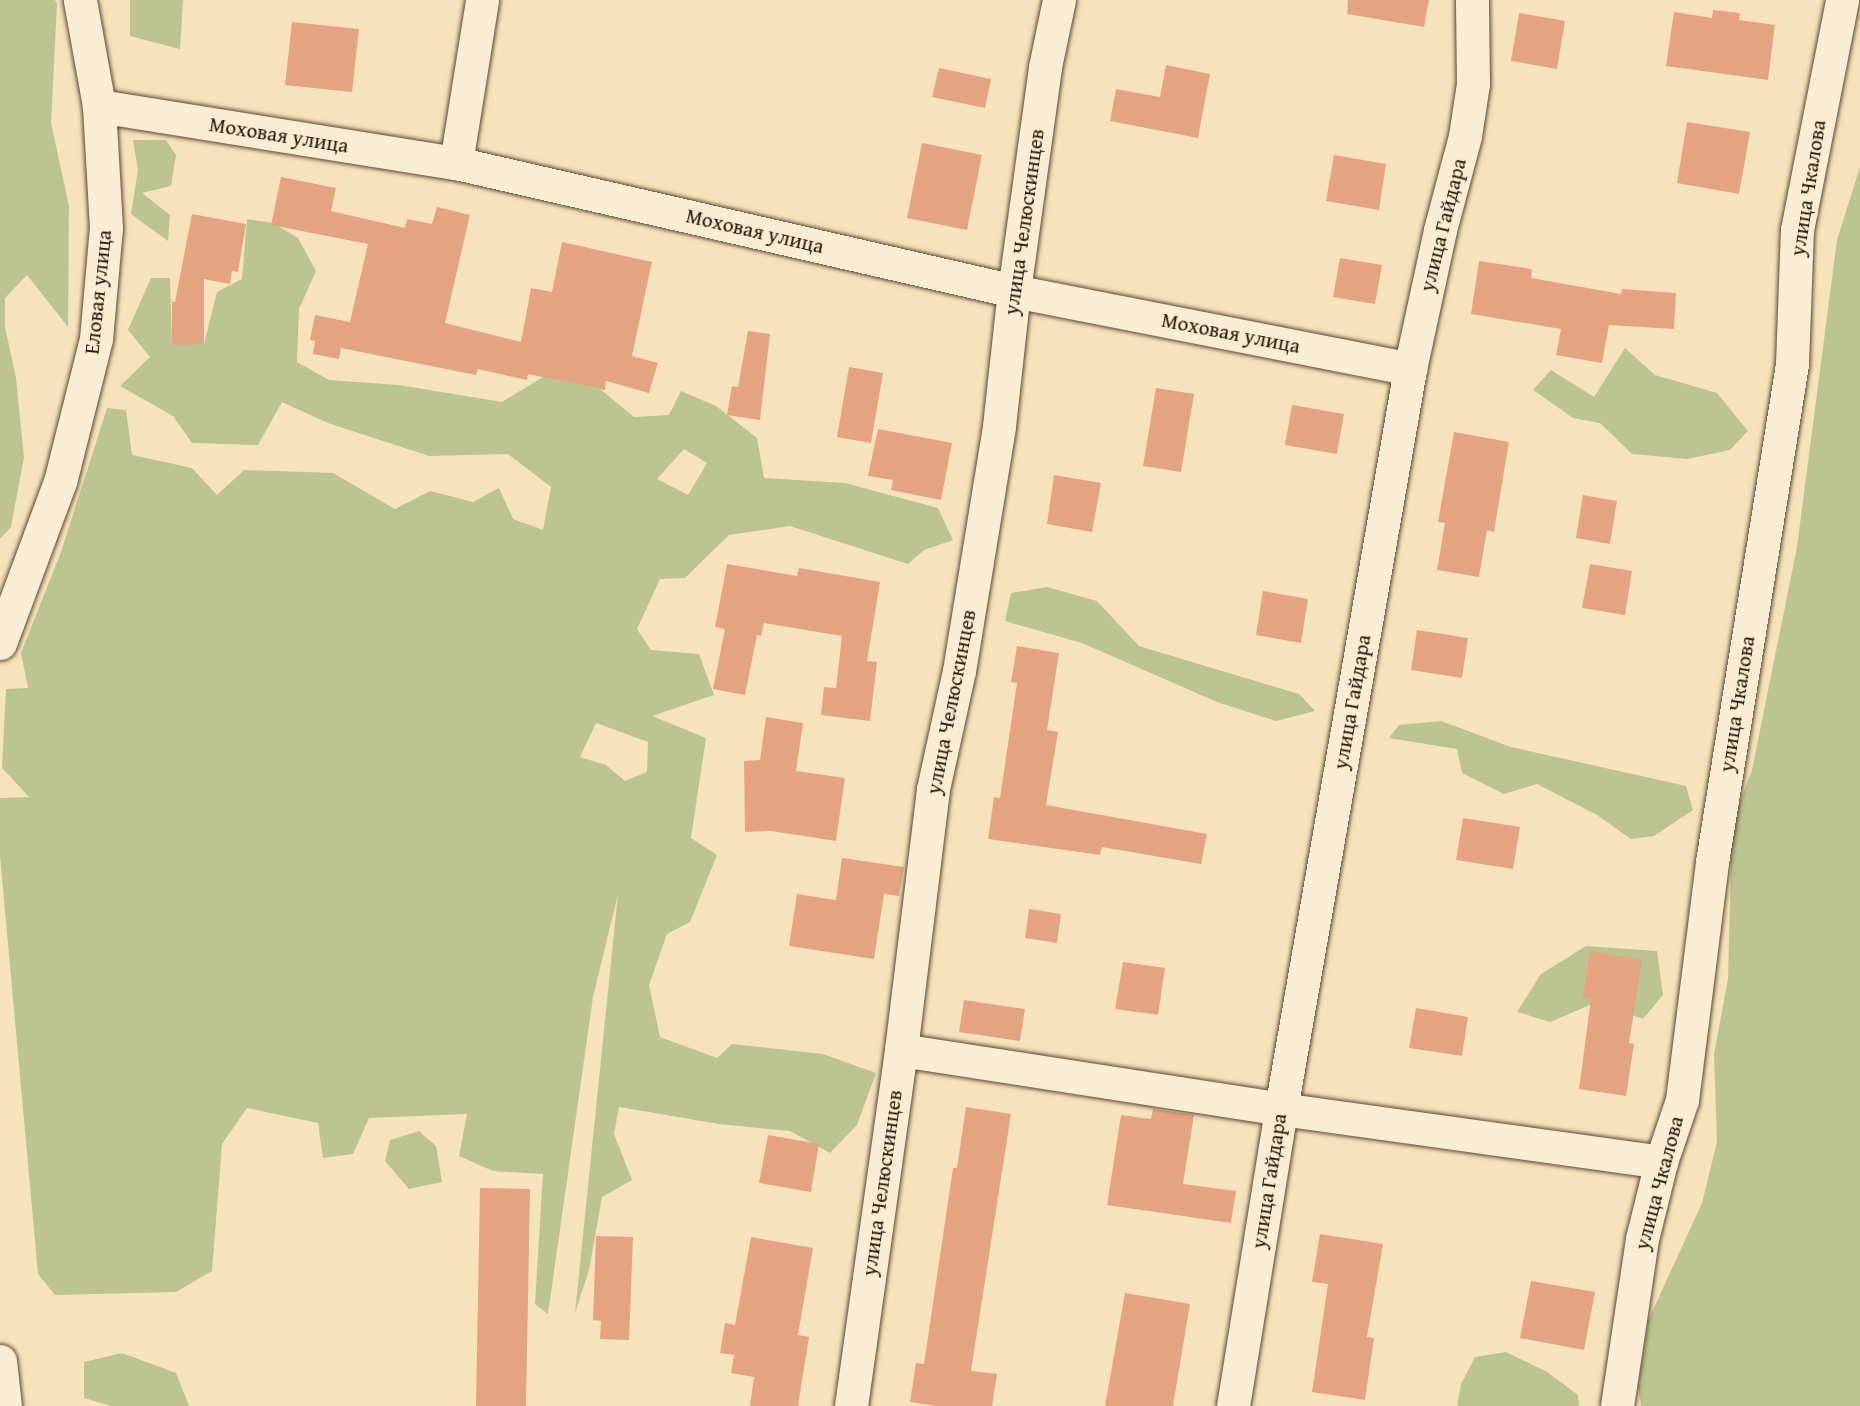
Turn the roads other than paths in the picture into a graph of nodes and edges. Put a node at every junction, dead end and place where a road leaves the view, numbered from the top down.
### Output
1 (80, 0) edge
2 (482, 0) edge
3 (1059, 0) edge
4 (1472, 0) edge
5 (1842, 0) edge
6 (99, 106) junction
7 (456, 163) junction
8 (1014, 291) junction
9 (1410, 369) junction
10 (0, 643) edge
11 (901, 1050) junction
12 (1281, 1109) junction
13 (1660, 1162) junction
14 (0, 1361) edge
15 (5, 1406) edge
16 (851, 1406) edge
17 (1233, 1406) edge
18 (1617, 1406) edge

1 - 6 street, Еловая улица
2 - 7 street
3 - 8 street, улица Челюскинцев
4 - 9 street, улица Гайдара
5 - 13 street, улица Чкалова
6 - 7 street, Моховая улица
6 - 10 street, Еловая улица
7 - 8 street, Моховая улица
8 - 9 street, Моховая улица
8 - 11 street, улица Челюскинцев
9 - 12 street, улица Гайдара
11 - 12 street
11 - 16 street, улица Челюскинцев
12 - 13 street
12 - 17 street, улица Гайдара
13 - 18 street, улица Чкалова
14 - 15 street

